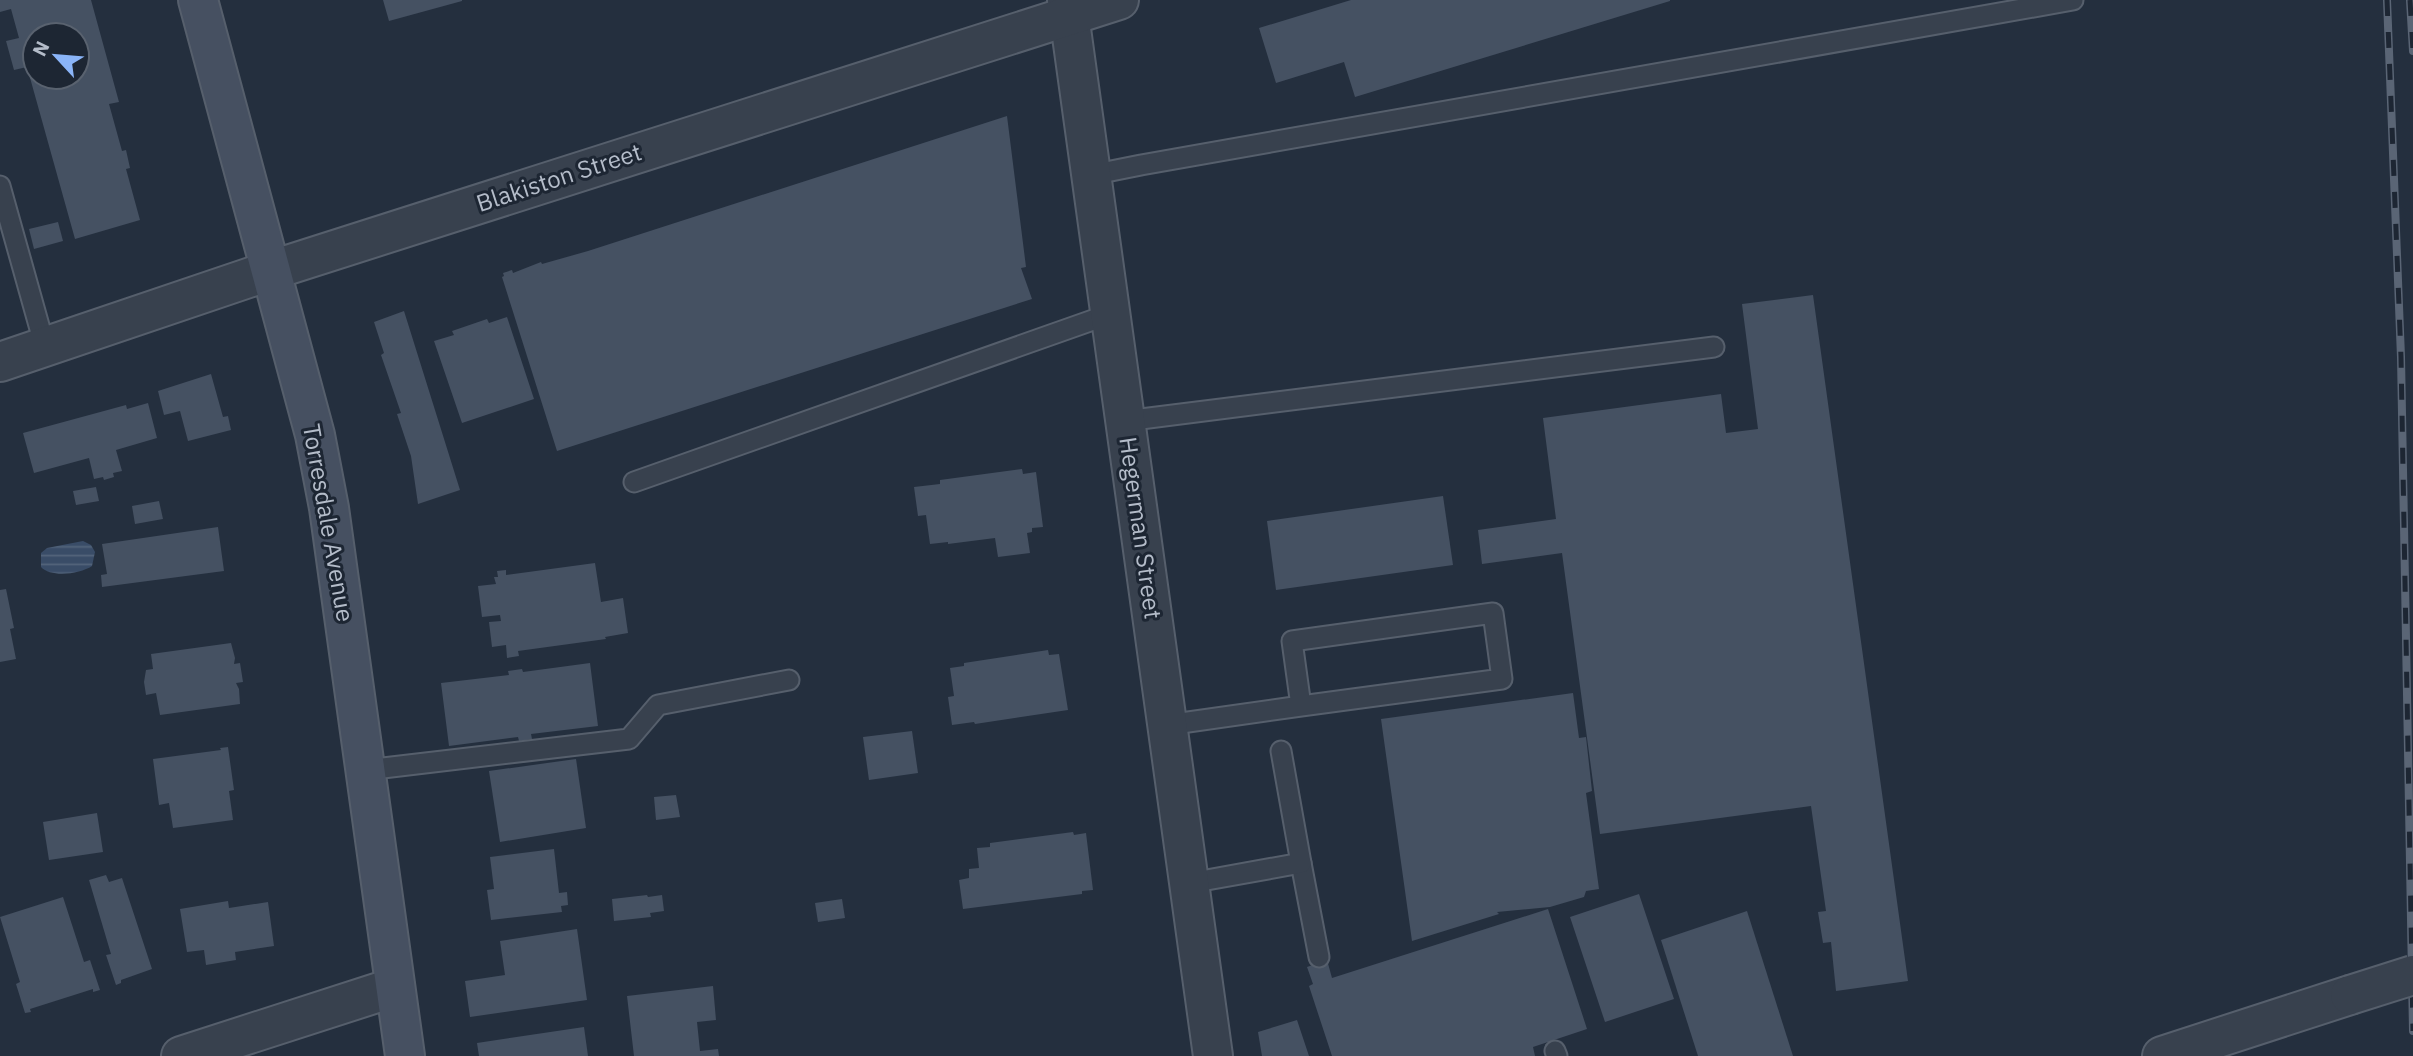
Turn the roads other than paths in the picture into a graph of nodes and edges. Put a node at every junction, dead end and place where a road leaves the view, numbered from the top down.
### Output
1 (198, 0) edge
2 (1119, 0) edge
3 (2073, 0) edge
4 (1068, 8) edge
5 (1091, 176) junction
6 (0, 186) edge
7 (269, 271) junction
8 (1110, 314) junction
9 (45, 347) junction
10 (1714, 347) dead end
11 (0, 362) edge
12 (1125, 421) junction
13 (635, 482) dead end
14 (789, 680) dead end
15 (1301, 706) junction
16 (1167, 725) junction
17 (1281, 751) dead end
18 (366, 770) junction
19 (1301, 863) junction
20 (1190, 883) junction
21 (1319, 957) dead end
22 (2413, 975) edge
23 (395, 986) junction
24 (183, 1056) edge
25 (405, 1056) edge
26 (1213, 1056) edge
27 (2162, 1056) edge

1 - 7 street, Torresdale Avenue
2 - 4 street, Blakiston Street
3 - 5 lane
4 - 5 street, Hegerman Street
4 - 7 street, Blakiston Street
5 - 8 street, Hegerman Street
6 - 9 lane
7 - 9 street, Blakiston Street
7 - 18 street, Torresdale Avenue
8 - 12 street, Hegerman Street
8 - 13 lane
9 - 11 street, Blakiston Street
10 - 12 lane
12 - 16 street, Hegerman Street
14 - 18 lane
15 - 15 lane
15 - 16 lane
16 - 20 street, Hegerman Street
17 - 19 lane
18 - 23 street, Torresdale Avenue
19 - 20 lane
19 - 21 lane
20 - 26 street, Hegerman Street
22 - 27 street, bridge
23 - 24 street
23 - 25 street, Torresdale Avenue

